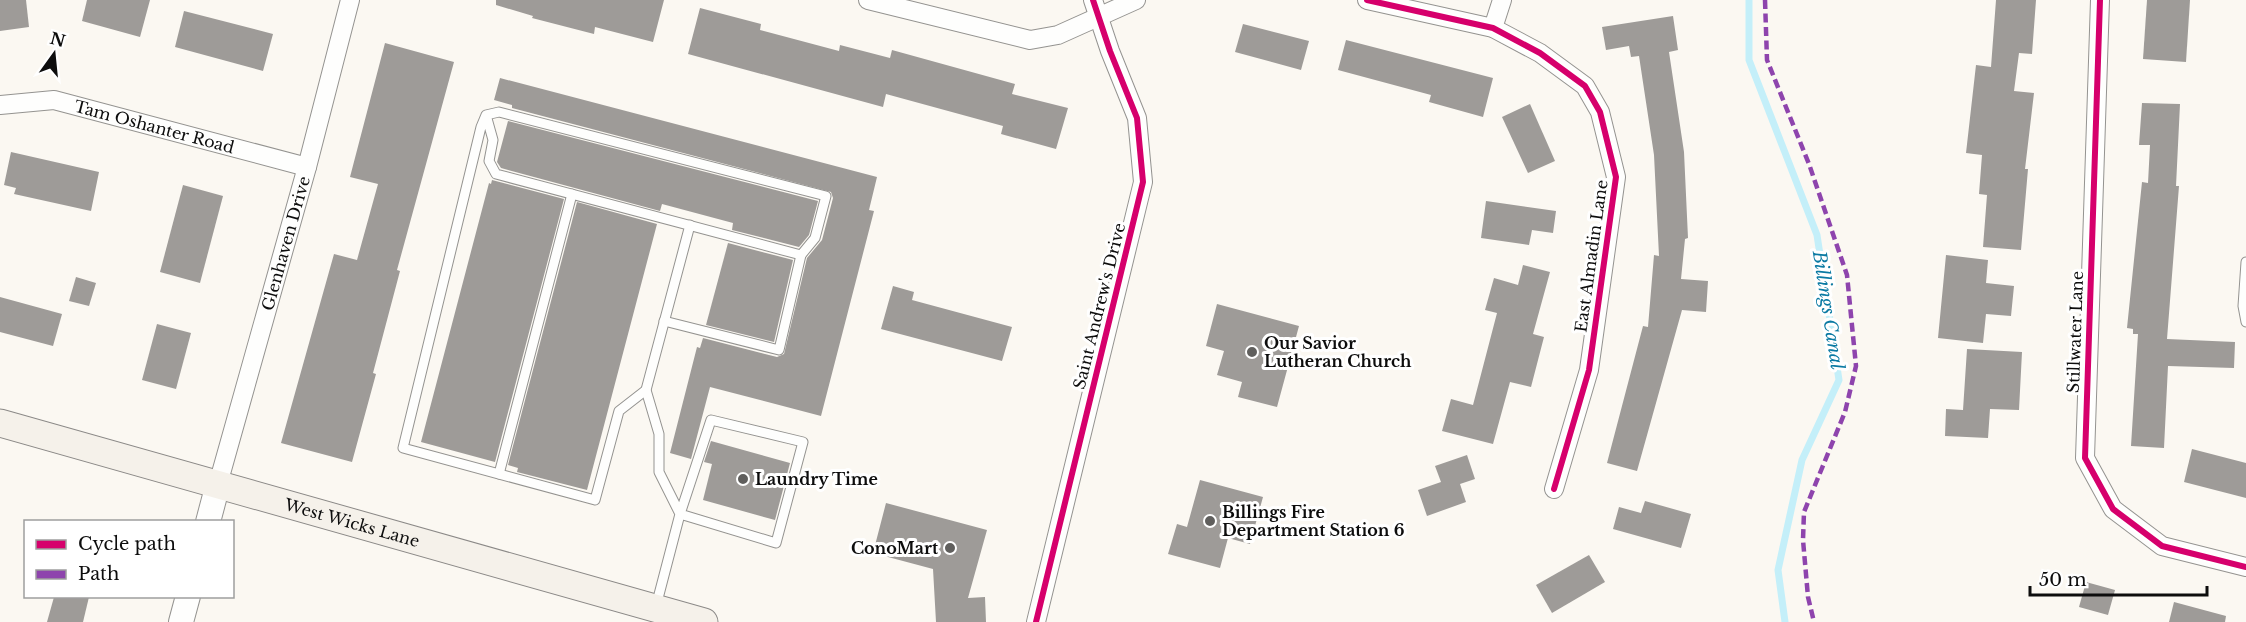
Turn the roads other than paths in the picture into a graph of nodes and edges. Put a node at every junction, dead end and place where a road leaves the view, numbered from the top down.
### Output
1 (350, 0) edge
2 (868, 0) edge
3 (1093, 0) edge
4 (1136, 0) edge
5 (1367, 0) edge
6 (1502, 0) edge
7 (2100, 0) edge
8 (1098, 18) junction
9 (1493, 28) junction
10 (0, 105) edge
11 (486, 115) junction
12 (307, 167) junction
13 (572, 194) junction
14 (690, 225) junction
15 (801, 255) junction
16 (2246, 262) edge
17 (664, 321) junction
18 (2246, 322) edge
19 (646, 390) junction
20 (0, 423) edge
21 (499, 474) junction
22 (218, 484) junction
23 (1554, 489) dead end
24 (680, 514) junction
25 (209, 520) edge
26 (2246, 567) edge
27 (188, 598) edge
28 (655, 608) junction
29 (181, 622) edge
30 (704, 622) edge
31 (1036, 622) edge

1 - 12 street, Glenhaven Drive
2 - 8 street
3 - 8 street, Saint Andrew's Drive
4 - 8 street
5 - 9 street, East Almadin Lane
6 - 9 street
7 - 26 street, Stillwater Lane
8 - 31 street, Saint Andrew's Drive
9 - 23 street, East Almadin Lane
10 - 12 street, Tam Oshanter Road
11 - 13 lane
11 - 15 lane
11 - 21 lane
12 - 22 street, Glenhaven Drive
13 - 14 lane
13 - 21 lane
14 - 15 lane
14 - 17 lane
15 - 17 lane
16 - 18 lane
17 - 19 lane
19 - 21 lane
19 - 24 lane
20 - 22 main road, West Wicks Lane
22 - 25 street
22 - 28 main road, West Wicks Lane
24 - 24 lane
24 - 28 lane
27 - 29 street
28 - 30 main road, West Wicks Lane

